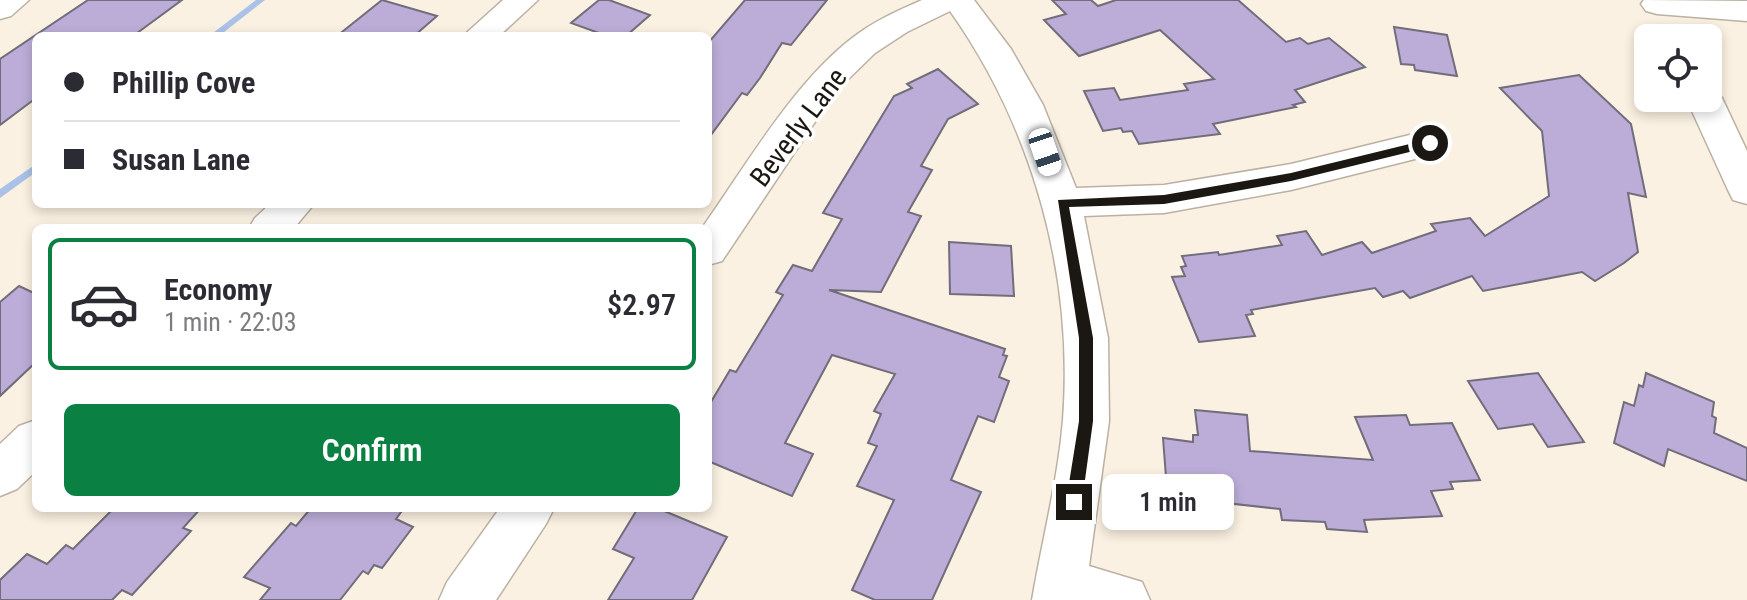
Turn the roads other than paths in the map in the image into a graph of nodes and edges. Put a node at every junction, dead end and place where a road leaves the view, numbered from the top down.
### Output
1 (13, 0) edge
2 (522, 0) edge
3 (947, 0) edge
4 (958, 0) edge
5 (1655, 2) edge
6 (0, 9) edge
7 (1747, 11) edge
8 (1668, 24) edge
9 (484, 32) edge
10 (1711, 112) edge
11 (1430, 143) dead end
12 (1747, 190) edge
13 (1062, 203) junction
14 (291, 208) edge
15 (273, 224) edge
16 (712, 244) edge
17 (32, 445) edge
18 (0, 474) edge
19 (526, 512) edge
20 (1060, 592) edge
21 (465, 600) edge
22 (1124, 600) edge

1 - 6 street
2 - 9 street
3 - 16 street, Beverly Lane
4 - 13 street
5 - 7 street
5 - 8 street
10 - 12 street
11 - 13 street
13 - 20 street
14 - 15 street
17 - 18 street
19 - 21 street
20 - 22 street

